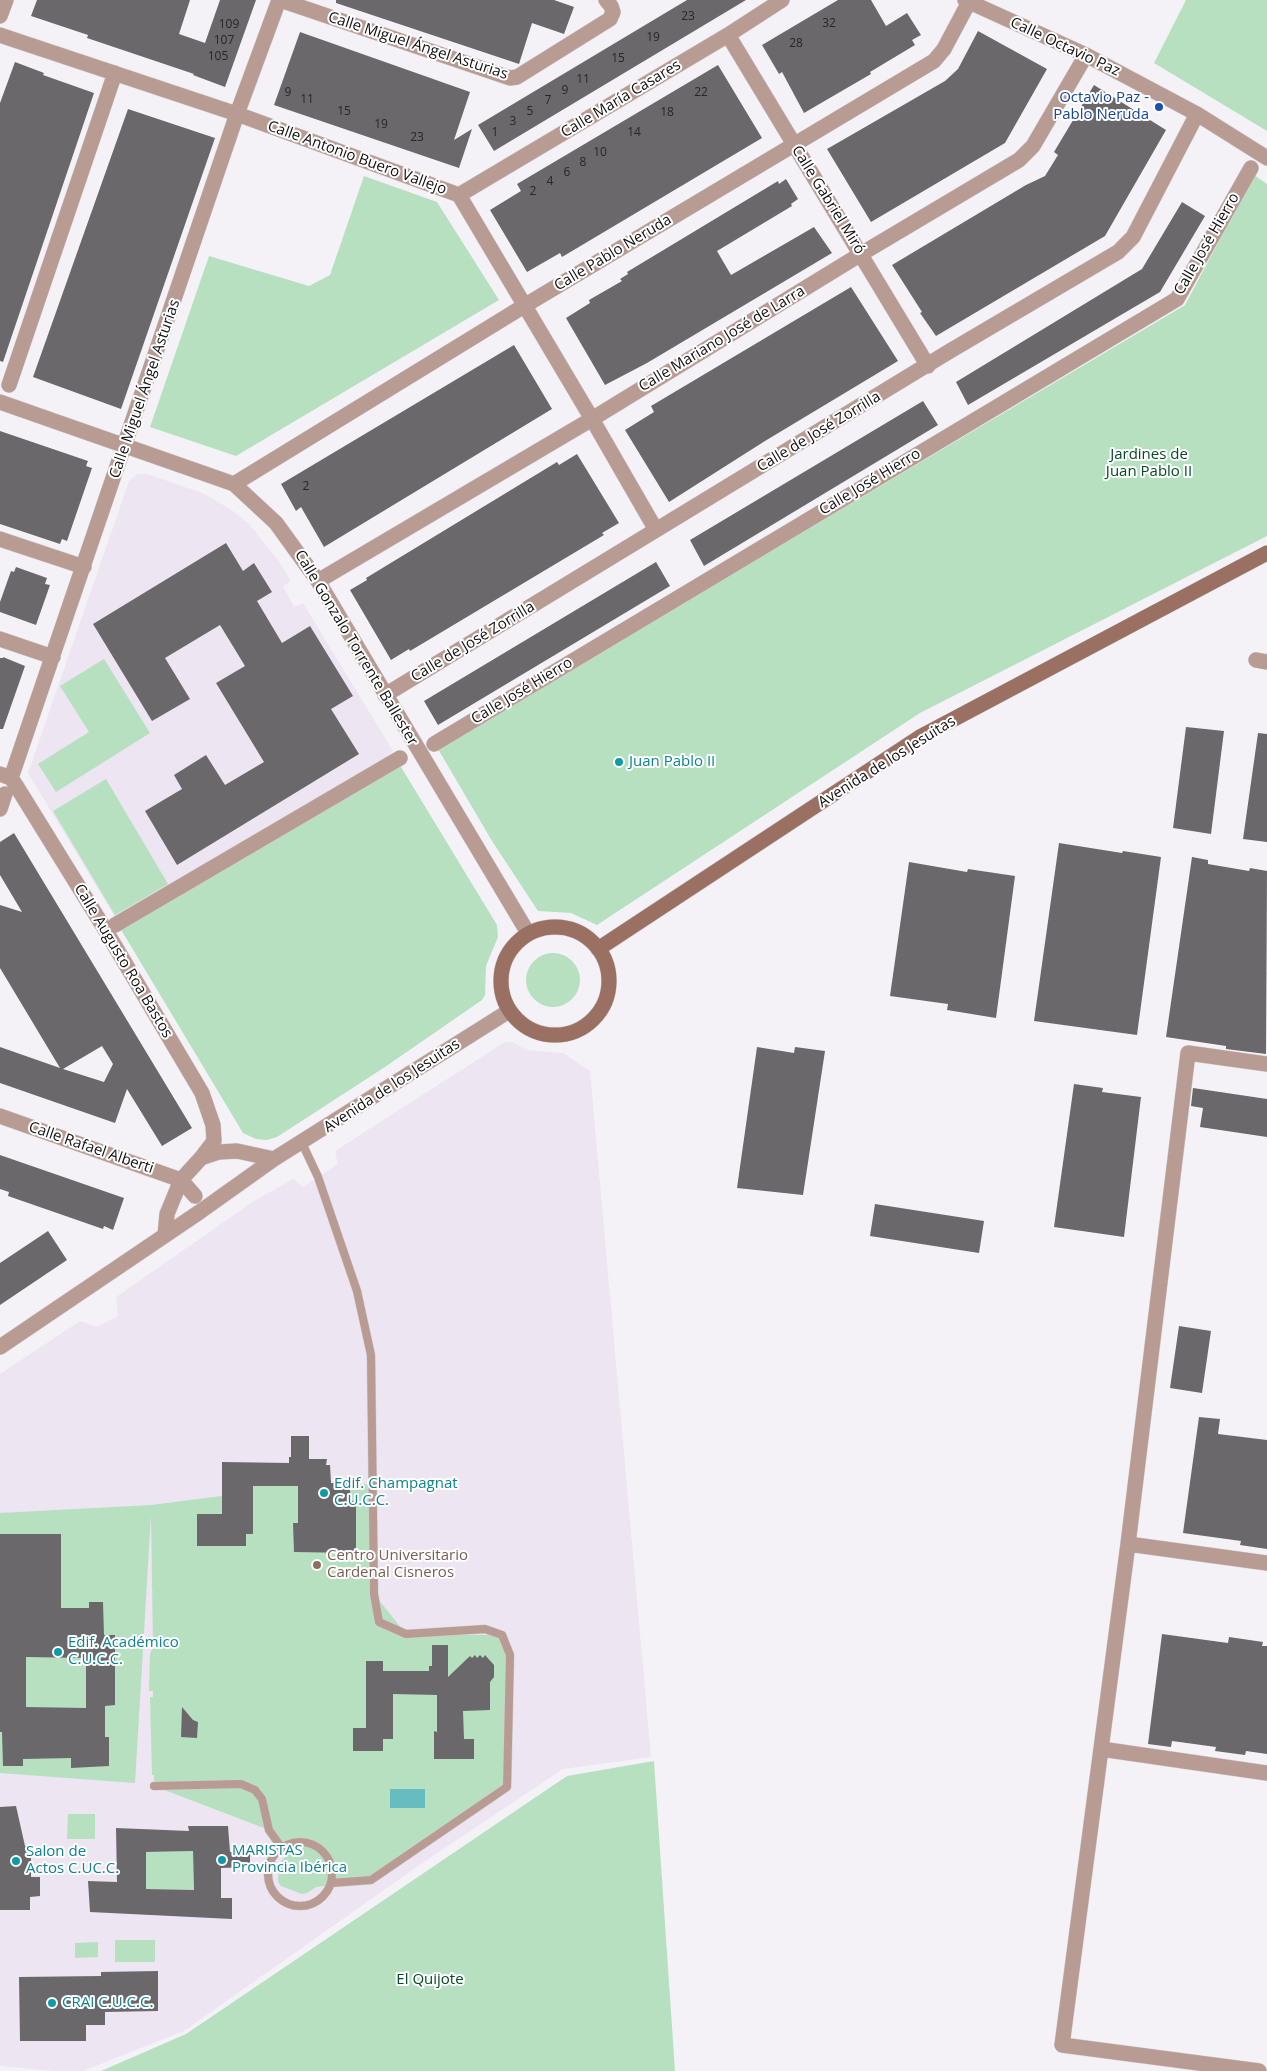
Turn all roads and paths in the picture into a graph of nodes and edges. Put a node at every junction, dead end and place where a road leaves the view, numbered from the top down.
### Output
1 (6, 0) edge
2 (279, 0) edge
3 (606, 0) edge
4 (782, 0) edge
5 (967, 1) edge
6 (0, 16) edge
7 (0, 35) edge
8 (728, 35) junction
9 (1086, 55) junction
10 (115, 73) junction
11 (238, 114) junction
12 (1197, 114) junction
13 (793, 144) junction
14 (1267, 158) edge
15 (1251, 168) dead end
16 (459, 195) junction
17 (861, 254) junction
18 (524, 306) junction
19 (928, 366) junction
20 (9, 385) dead end
21 (0, 402) edge
22 (592, 419) junction
23 (126, 446) junction
24 (234, 484) junction
25 (656, 530) junction
26 (0, 539) edge
27 (1267, 553) edge
28 (84, 567) junction
29 (318, 582) junction
30 (0, 639) edge
31 (53, 657) junction
32 (385, 695) junction
33 (434, 744) dead end
34 (400, 758) dead end
35 (5, 776) edge
36 (115, 926) dead end
37 (528, 934) junction
38 (598, 948) junction
39 (509, 1011) junction
40 (1267, 1064) edge
41 (0, 1116) edge
42 (302, 1143) junction
43 (201, 1158) junction
44 (274, 1159) junction
45 (185, 1175) junction
46 (201, 1211) junction
47 (165, 1235) junction
48 (0, 1346) edge
49 (1128, 1544) junction
50 (1267, 1563) edge
51 (1101, 1749) junction
52 (1267, 1773) edge
53 (154, 1786) dead end
54 (282, 1848) junction
55 (331, 1884) junction
56 (1259, 2071) edge

1 - 6 street
2 - 3 street, Calle Miguel Ángel Asturias
2 - 11 street, Calle Miguel Ángel Asturias
4 - 8 street, Calle María Casares
5 - 9 street, Calle Octavio Paz
5 - 13 street, Calle Pablo Neruda
7 - 10 street, Calle Antonio Buero Vallejo
8 - 13 street, Calle Gabriel Miró
8 - 16 street, Calle María Casares
9 - 12 street, Calle Octavio Paz
9 - 17 street, Calle Mariano José de Larra
10 - 11 street, Calle Antonio Buero Vallejo
10 - 20 street
11 - 16 street, Calle Antonio Buero Vallejo
11 - 23 street, Calle Miguel Ángel Asturias
12 - 14 street, Calle Octavio Paz
12 - 19 street, Calle de José Zorrilla
13 - 17 street, Calle Gabriel Miró
13 - 18 street, Calle Pablo Neruda
15 - 33 street, Calle José Hierro
16 - 18 street, Calle Antonio Buero Vallejo
17 - 19 street, Calle Gabriel Miró
17 - 22 street, Calle Mariano José de Larra
18 - 22 street, Calle Antonio Buero Vallejo
18 - 24 street, Calle Pablo Neruda
19 - 25 street, Calle de José Zorrilla
21 - 23 street, Calle Gonzalo Torrente Ballester
22 - 25 street, Calle Antonio Buero Vallejo
22 - 29 street, Calle Mariano José de Larra
23 - 24 street, Calle Gonzalo Torrente Ballester
23 - 28 street, Calle Miguel Ángel Asturias
24 - 29 street, Calle Gonzalo Torrente Ballester
25 - 32 street, Calle de José Zorrilla
26 - 28 street
27 - 38 street, Avenida de los Jesuitas
28 - 31 street, Calle Miguel Ángel Asturias
29 - 32 street, Calle Gonzalo Torrente Ballester
30 - 31 street
31 - 35 street, Calle Miguel Ángel Asturias
32 - 37 street, Calle Gonzalo Torrente Ballester
34 - 36 street
35 - 43 street, Calle Augusto Roa Bastos
37 - 38 street
37 - 39 street
38 - 39 street
39 - 42 street, Avenida de los Jesuitas
40 - 49 street
41 - 45 street, Calle Rafael Alberti
42 - 44 street, Avenida de los Jesuitas
42 - 55 lane
43 - 44 street
43 - 45 street
44 - 46 street, Avenida de los Jesuitas
45 - 46 street
45 - 47 street
46 - 47 street, Avenida de los Jesuitas
47 - 48 street, Avenida de los Jesuitas
49 - 50 street
49 - 51 street
51 - 52 street
51 - 56 street
53 - 54 lane
54 - 55 lane
54 - 55 lane

